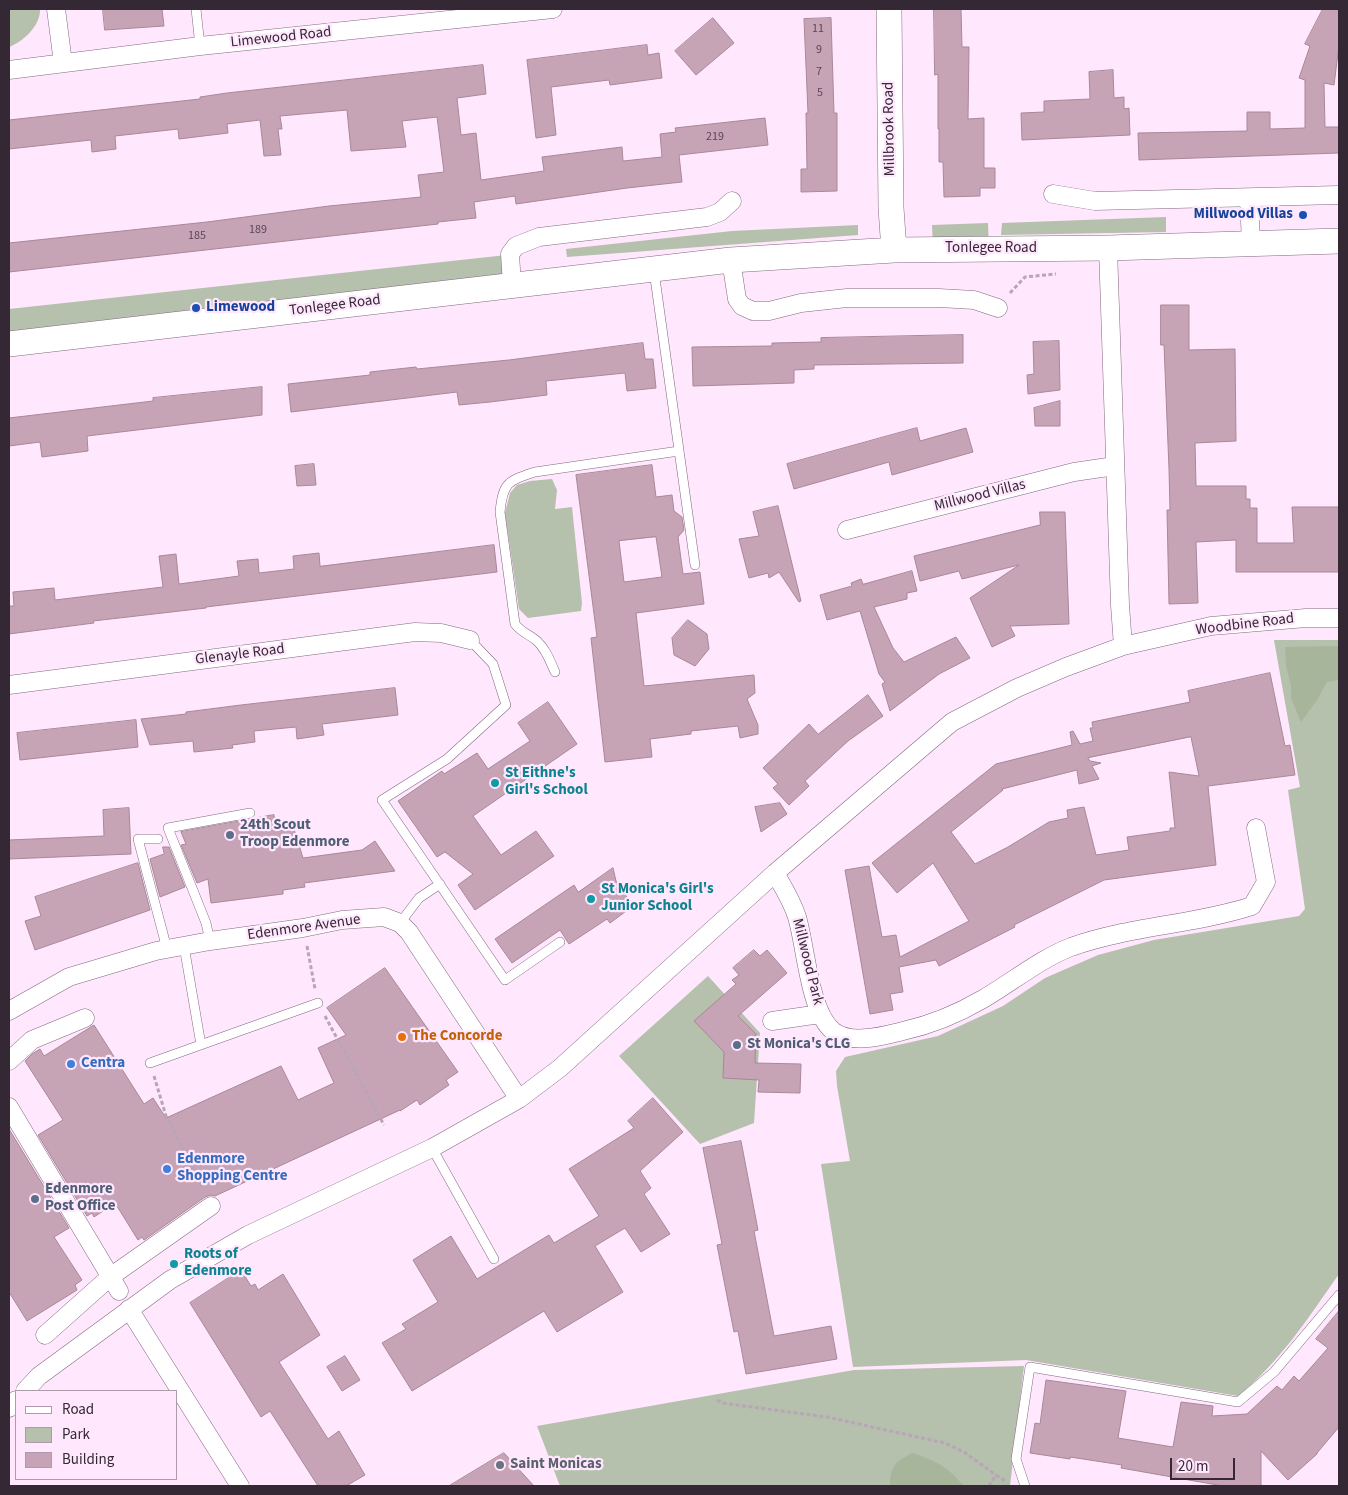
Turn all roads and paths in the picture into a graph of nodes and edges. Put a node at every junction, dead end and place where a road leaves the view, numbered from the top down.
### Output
1 (56, 9) edge
2 (196, 9) edge
3 (553, 9) edge
4 (889, 9) edge
5 (200, 46) junction
6 (62, 63) junction
7 (9, 70) edge
8 (1053, 194) dead end
9 (1339, 195) edge
10 (1249, 198) junction
11 (732, 201) dead end
12 (1339, 240) edge
13 (1251, 243) junction
14 (1108, 248) junction
15 (894, 250) junction
16 (732, 260) junction
17 (654, 269) junction
18 (1062, 273) dead end
19 (512, 285) junction
20 (998, 308) joint
21 (9, 344) edge
22 (679, 452) junction
23 (1115, 466) junction
24 (846, 530) dead end
25 (695, 565) dead end
26 (1339, 618) edge
27 (470, 640) joint
28 (1123, 646) junction
29 (555, 672) dead end
30 (9, 685) edge
31 (250, 813) dead end
32 (1256, 828) dead end
33 (158, 839) dead end
34 (775, 873) junction
35 (440, 884) junction
36 (400, 923) junction
37 (303, 928) junction
38 (210, 941) junction
39 (560, 942) dead end
40 (175, 947) junction
41 (318, 1003) junction
42 (9, 1011) edge
43 (820, 1014) junction
44 (84, 1018) dead end
45 (772, 1020) dead end
46 (201, 1045) junction
47 (9, 1061) edge
48 (150, 1063) joint
49 (519, 1100) junction
50 (9, 1107) edge
51 (384, 1125) dead end
52 (432, 1148) junction
53 (211, 1206) joint
54 (494, 1259) dead end
55 (114, 1284) junction
56 (1339, 1295) edge
57 (129, 1309) junction
58 (45, 1335) dead end
59 (26, 1390) edge
60 (717, 1400) dead end
61 (996, 1475) junction
62 (240, 1486) edge
63 (989, 1486) edge
64 (1013, 1486) edge
65 (1025, 1486) edge

1 - 6 street
2 - 5 lane
3 - 5 street, Limewood Road
4 - 15 main road, Millbrook Road
5 - 6 street, Limewood Road
6 - 7 street, Limewood Road
8 - 10 street
9 - 10 street
10 - 13 street
11 - 19 street
12 - 13 main road, Tonlegee Road
13 - 14 main road, Tonlegee Road
14 - 15 main road, Tonlegee Road
14 - 23 street
15 - 16 main road, Tonlegee Road
16 - 17 main road, Tonlegee Road
16 - 20 street
17 - 19 main road, Tonlegee Road
17 - 22 lane
18 - 20 path
19 - 21 main road, Tonlegee Road
22 - 25 lane
22 - 29 lane
23 - 24 street, Millwood Villas
23 - 28 street
26 - 28 street, Woodbine Road
27 - 30 street, Glenayle Road
27 - 35 lane
28 - 34 street
31 - 38 lane
32 - 43 street, Millwood Park
33 - 40 lane
34 - 43 street, Millwood Park
34 - 49 street
35 - 36 lane
35 - 39 lane
36 - 37 street, Edenmore Avenue
36 - 49 street
37 - 38 street, Edenmore Avenue
37 - 41 path
38 - 40 street, Edenmore Avenue
40 - 42 street, Edenmore Avenue
40 - 46 lane
41 - 46 lane
41 - 51 path
43 - 45 street
44 - 47 street
46 - 48 lane
48 - 53 path
49 - 52 street
50 - 55 street
52 - 54 lane
52 - 57 street
53 - 55 street
55 - 58 street
56 - 65 lane
57 - 59 street
57 - 62 street
60 - 61 path
61 - 63 path
61 - 64 path

